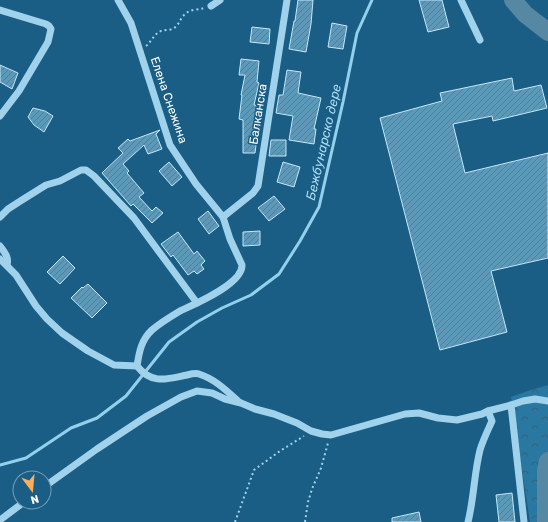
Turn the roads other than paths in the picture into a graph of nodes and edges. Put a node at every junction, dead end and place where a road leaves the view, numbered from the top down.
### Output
1 (118, 0) edge
2 (220, 0) edge
3 (287, 0) edge
4 (461, 0) edge
5 (211, 6) road end
6 (0, 10) edge
7 (480, 40) dead end
8 (0, 116) edge
9 (0, 217) edge
10 (223, 217) junction
11 (0, 246) edge
12 (0, 259) edge
13 (6, 265) junction
14 (197, 303) junction
15 (138, 369) junction
16 (548, 401) edge
17 (241, 403) junction
18 (511, 405) junction
19 (488, 412) junction
20 (52, 481) edge
21 (13, 510) edge
22 (0, 520) edge
23 (468, 522) edge
24 (524, 522) edge

1 - 10 street, Елена Снежина
2 - 5 street
3 - 10 street, Балканска
4 - 7 street
6 - 8 street
9 - 14 street
10 - 14 street, Елена Снежина
11 - 13 street
12 - 13 street
13 - 15 street
14 - 15 street
15 - 17 street
16 - 18 street
17 - 19 street
17 - 20 street
18 - 19 street
18 - 24 street
19 - 23 street
21 - 22 street

